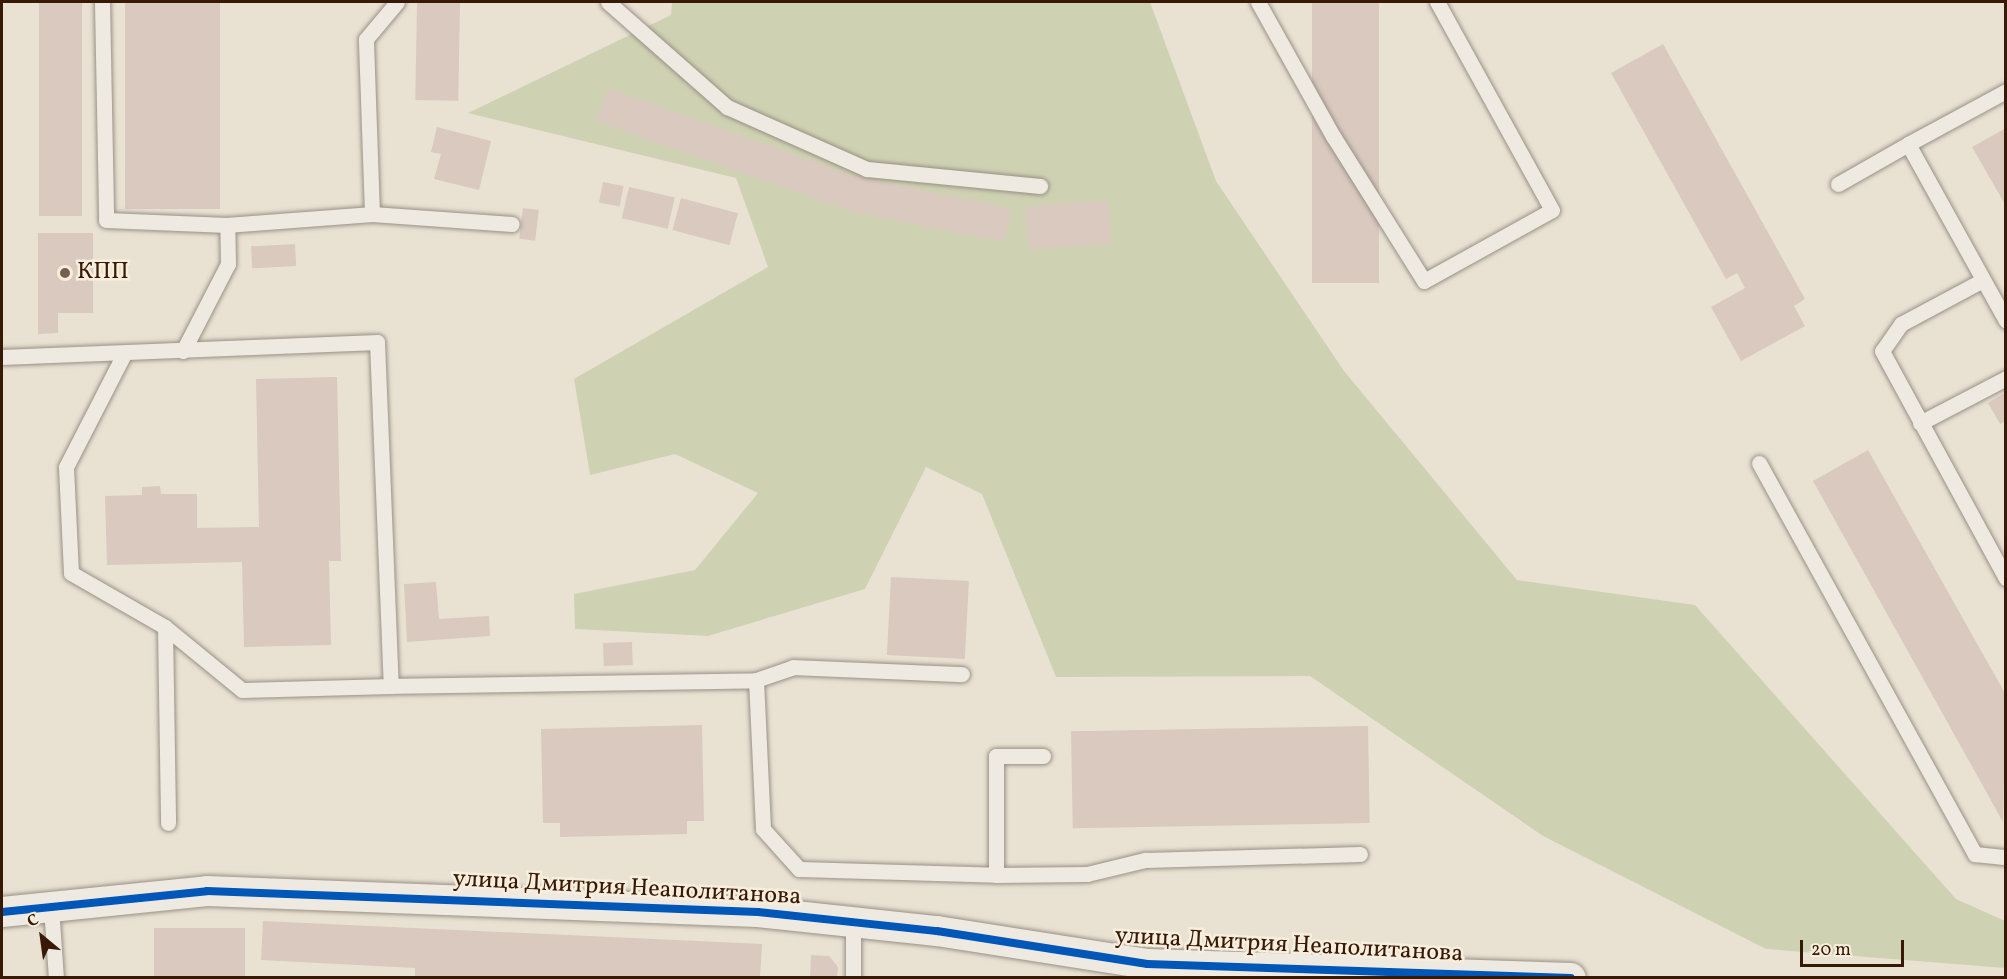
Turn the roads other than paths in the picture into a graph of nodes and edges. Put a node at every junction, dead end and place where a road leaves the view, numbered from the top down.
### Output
1 (102, 2) edge
2 (397, 2) edge
3 (608, 2) edge
4 (1258, 2) edge
5 (1437, 2) edge
6 (2006, 91) edge
7 (1908, 144) junction
8 (1838, 184) dead end
9 (1040, 186) dead end
10 (372, 214) junction
11 (512, 224) dead end
12 (227, 225) junction
13 (1983, 280) junction
14 (2006, 321) edge
15 (183, 351) junction
16 (124, 354) junction
17 (2, 357) edge
18 (2006, 378) edge
19 (1920, 423) junction
20 (1759, 463) dead end
21 (2006, 578) edge
22 (165, 627) junction
23 (962, 674) dead end
24 (756, 680) junction
25 (391, 686) junction
26 (1043, 756) dead end
27 (168, 823) dead end
28 (1360, 854) dead end
29 (2006, 857) edge
30 (996, 875) junction
31 (51, 907) junction
32 (2, 912) edge
33 (853, 922) junction
34 (56, 978) edge
35 (853, 978) edge
36 (1571, 978) edge

1 - 12 lane
2 - 10 lane
3 - 9 lane
4 - 5 lane
6 - 7 lane
7 - 8 lane
7 - 13 lane
10 - 11 lane
10 - 12 lane
12 - 15 lane
13 - 14 lane
13 - 19 lane
15 - 16 lane
15 - 25 lane
16 - 17 lane
16 - 22 lane
18 - 19 lane
19 - 21 lane
20 - 29 lane
22 - 25 lane
22 - 27 lane
23 - 24 lane
24 - 25 lane
24 - 30 lane
26 - 30 lane
28 - 30 lane
31 - 32 street, улица Дмитрия Неаполитанова
31 - 33 street, улица Дмитрия Неаполитанова
31 - 34 lane
33 - 35 lane
33 - 36 street, улица Дмитрия Неаполитанова

